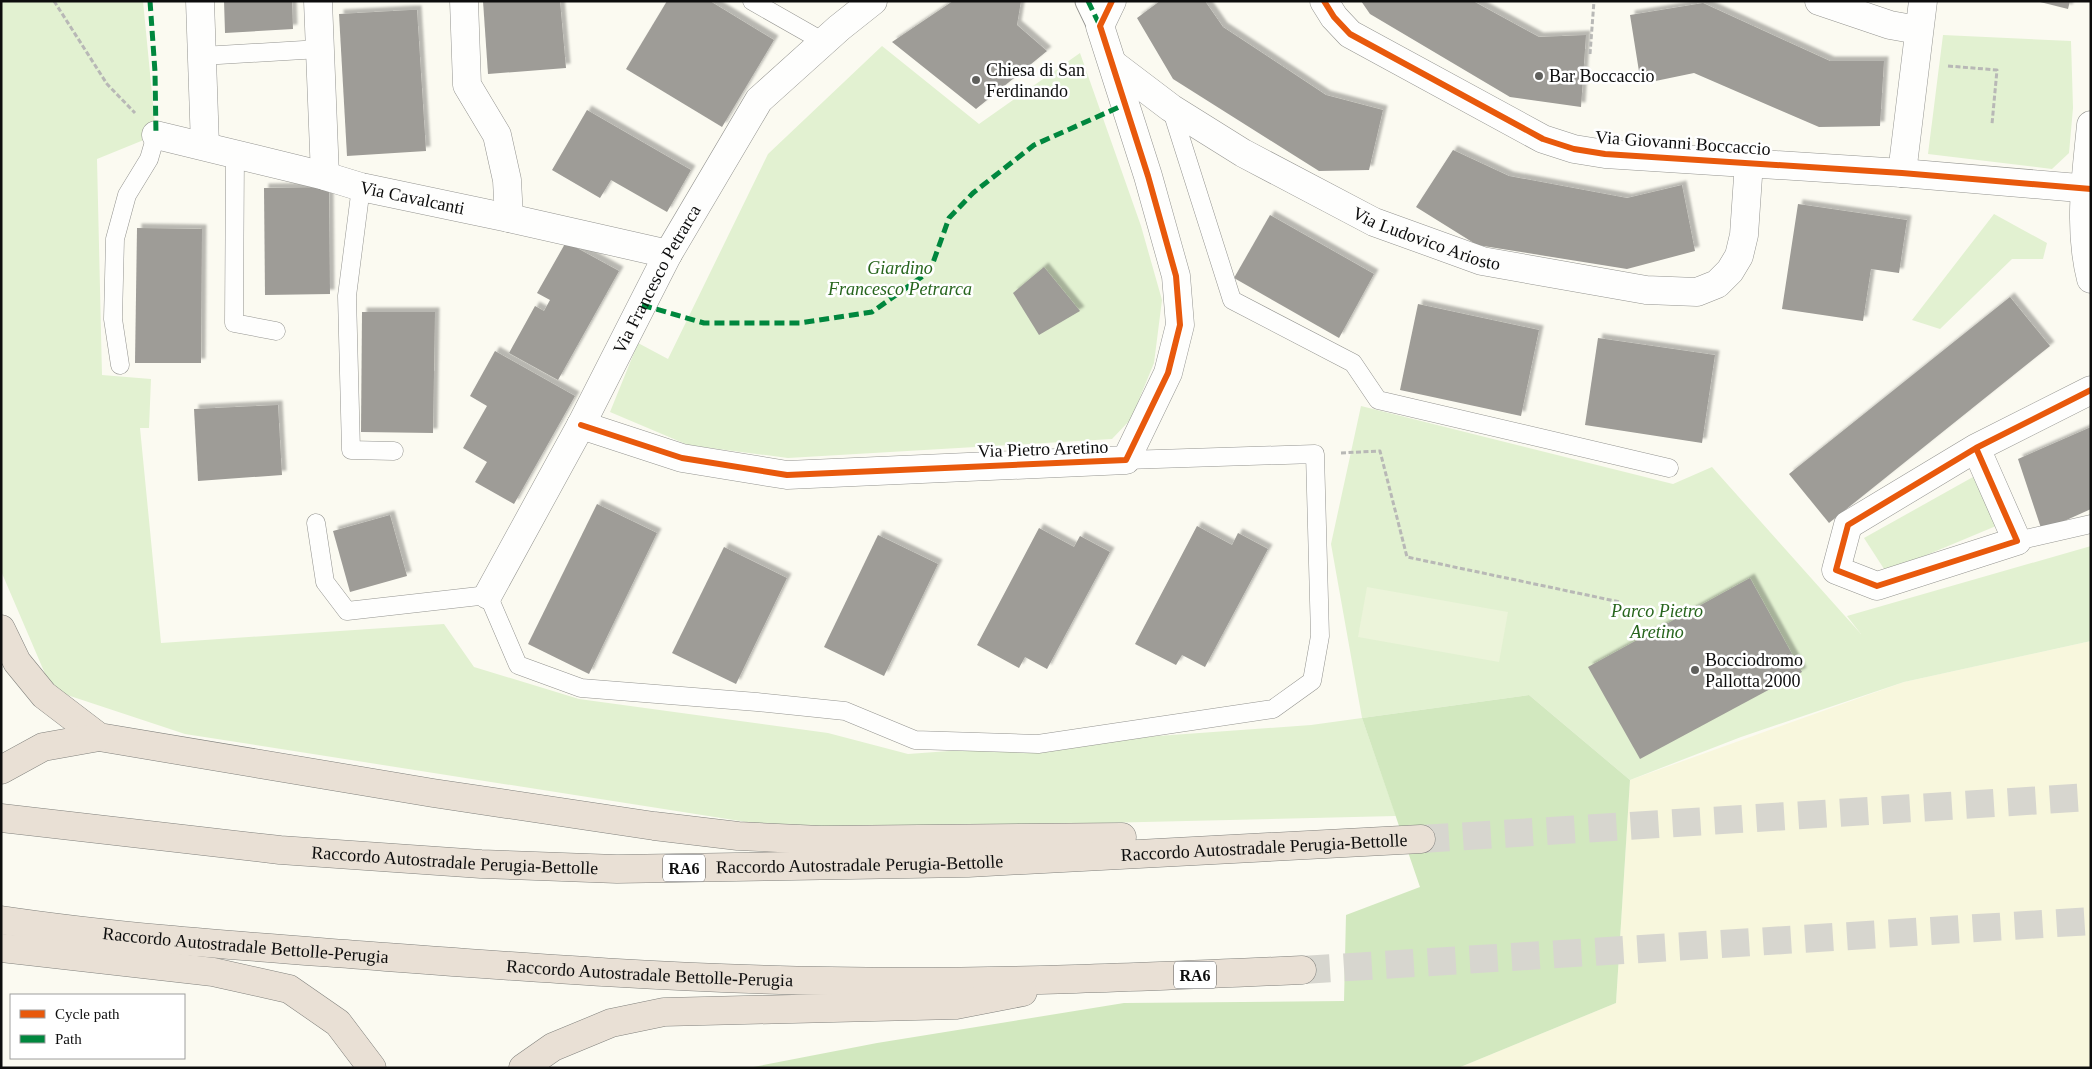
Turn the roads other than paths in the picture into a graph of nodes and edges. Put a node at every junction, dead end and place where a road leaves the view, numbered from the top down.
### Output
1 (200, 1) edge
2 (318, 1) edge
3 (464, 1) edge
4 (752, 1) edge
5 (873, 1) edge
6 (1088, 1) edge
7 (1112, 1) edge
8 (1324, 1) edge
9 (1819, 1) edge
10 (1923, 1) edge
11 (1100, 26) junction
12 (1918, 30) junction
13 (824, 42) junction
14 (320, 49) junction
15 (202, 56) junction
16 (1113, 64) junction
17 (1171, 108) junction
18 (2091, 125) edge
19 (156, 135) joint
20 (205, 146) junction
21 (235, 153) junction
22 (1749, 162) junction
23 (1902, 173) junction
24 (325, 176) junction
25 (361, 187) junction
26 (2088, 189) edge
27 (509, 218) junction
28 (668, 254) junction
29 (2091, 279) edge
30 (276, 331) dead end
31 (120, 364) dead end
32 (2091, 390) edge
33 (581, 425) junction
34 (1976, 448) junction
35 (394, 451) dead end
36 (1126, 460) junction
37 (1669, 468) dead end
38 (316, 523) dead end
39 (2091, 524) edge
40 (2017, 541) junction
41 (488, 595) junction
42 (1, 629) edge
43 (99, 737) junction
44 (1, 770) edge
45 (1, 818) edge
46 (1421, 839) tunnel mouth
47 (1298, 844) junction
48 (1, 920) edge
49 (1, 948) edge
50 (1302, 970) tunnel mouth
51 (1088, 980) junction
52 (372, 1068) edge
53 (523, 1068) edge

1 - 15 street
2 - 14 street
3 - 27 street
4 - 13 lane
5 - 13 street, Via Francesco Petrarca
6 - 11 street
7 - 11 street
8 - 22 street, Via Giovanni Boccaccio
9 - 12 street
10 - 12 street
11 - 16 street
12 - 23 street
13 - 28 street, Via Francesco Petrarca
14 - 15 lane
14 - 24 street
15 - 20 street
16 - 17 street, Via Ludovico Ariosto
16 - 36 street, Via Pietro Aretino
17 - 22 street, Via Ludovico Ariosto
17 - 37 lane
18 - 26 street
19 - 20 street, Via Cavalcanti
19 - 31 lane
20 - 21 street, Via Cavalcanti
21 - 24 street, Via Cavalcanti
21 - 30 lane
22 - 23 street, Via Giovanni Boccaccio
23 - 26 street, Via Giovanni Boccaccio
24 - 25 street, Via Cavalcanti
25 - 27 street, Via Cavalcanti
25 - 35 lane
26 - 29 street
27 - 28 street, Via Cavalcanti
28 - 33 street, Via Francesco Petrarca
32 - 34 street
33 - 36 street, Via Pietro Aretino
33 - 41 street, Via Francesco Petrarca
34 - 40 street
34 - 40 street
36 - 41 lane
38 - 41 lane
39 - 40 lane
42 - 43 highway
43 - 44 highway
43 - 47 highway
45 - 47 highway, Raccordo Autostradale Perugia-Bettolle / RA6
46 - 47 highway, Raccordo Autostradale Perugia-Bettolle / RA6
48 - 51 highway, Raccordo Autostradale Bettolle-Perugia / RA6
49 - 52 highway
50 - 51 highway, Raccordo Autostradale Bettolle-Perugia / RA6
51 - 53 highway

